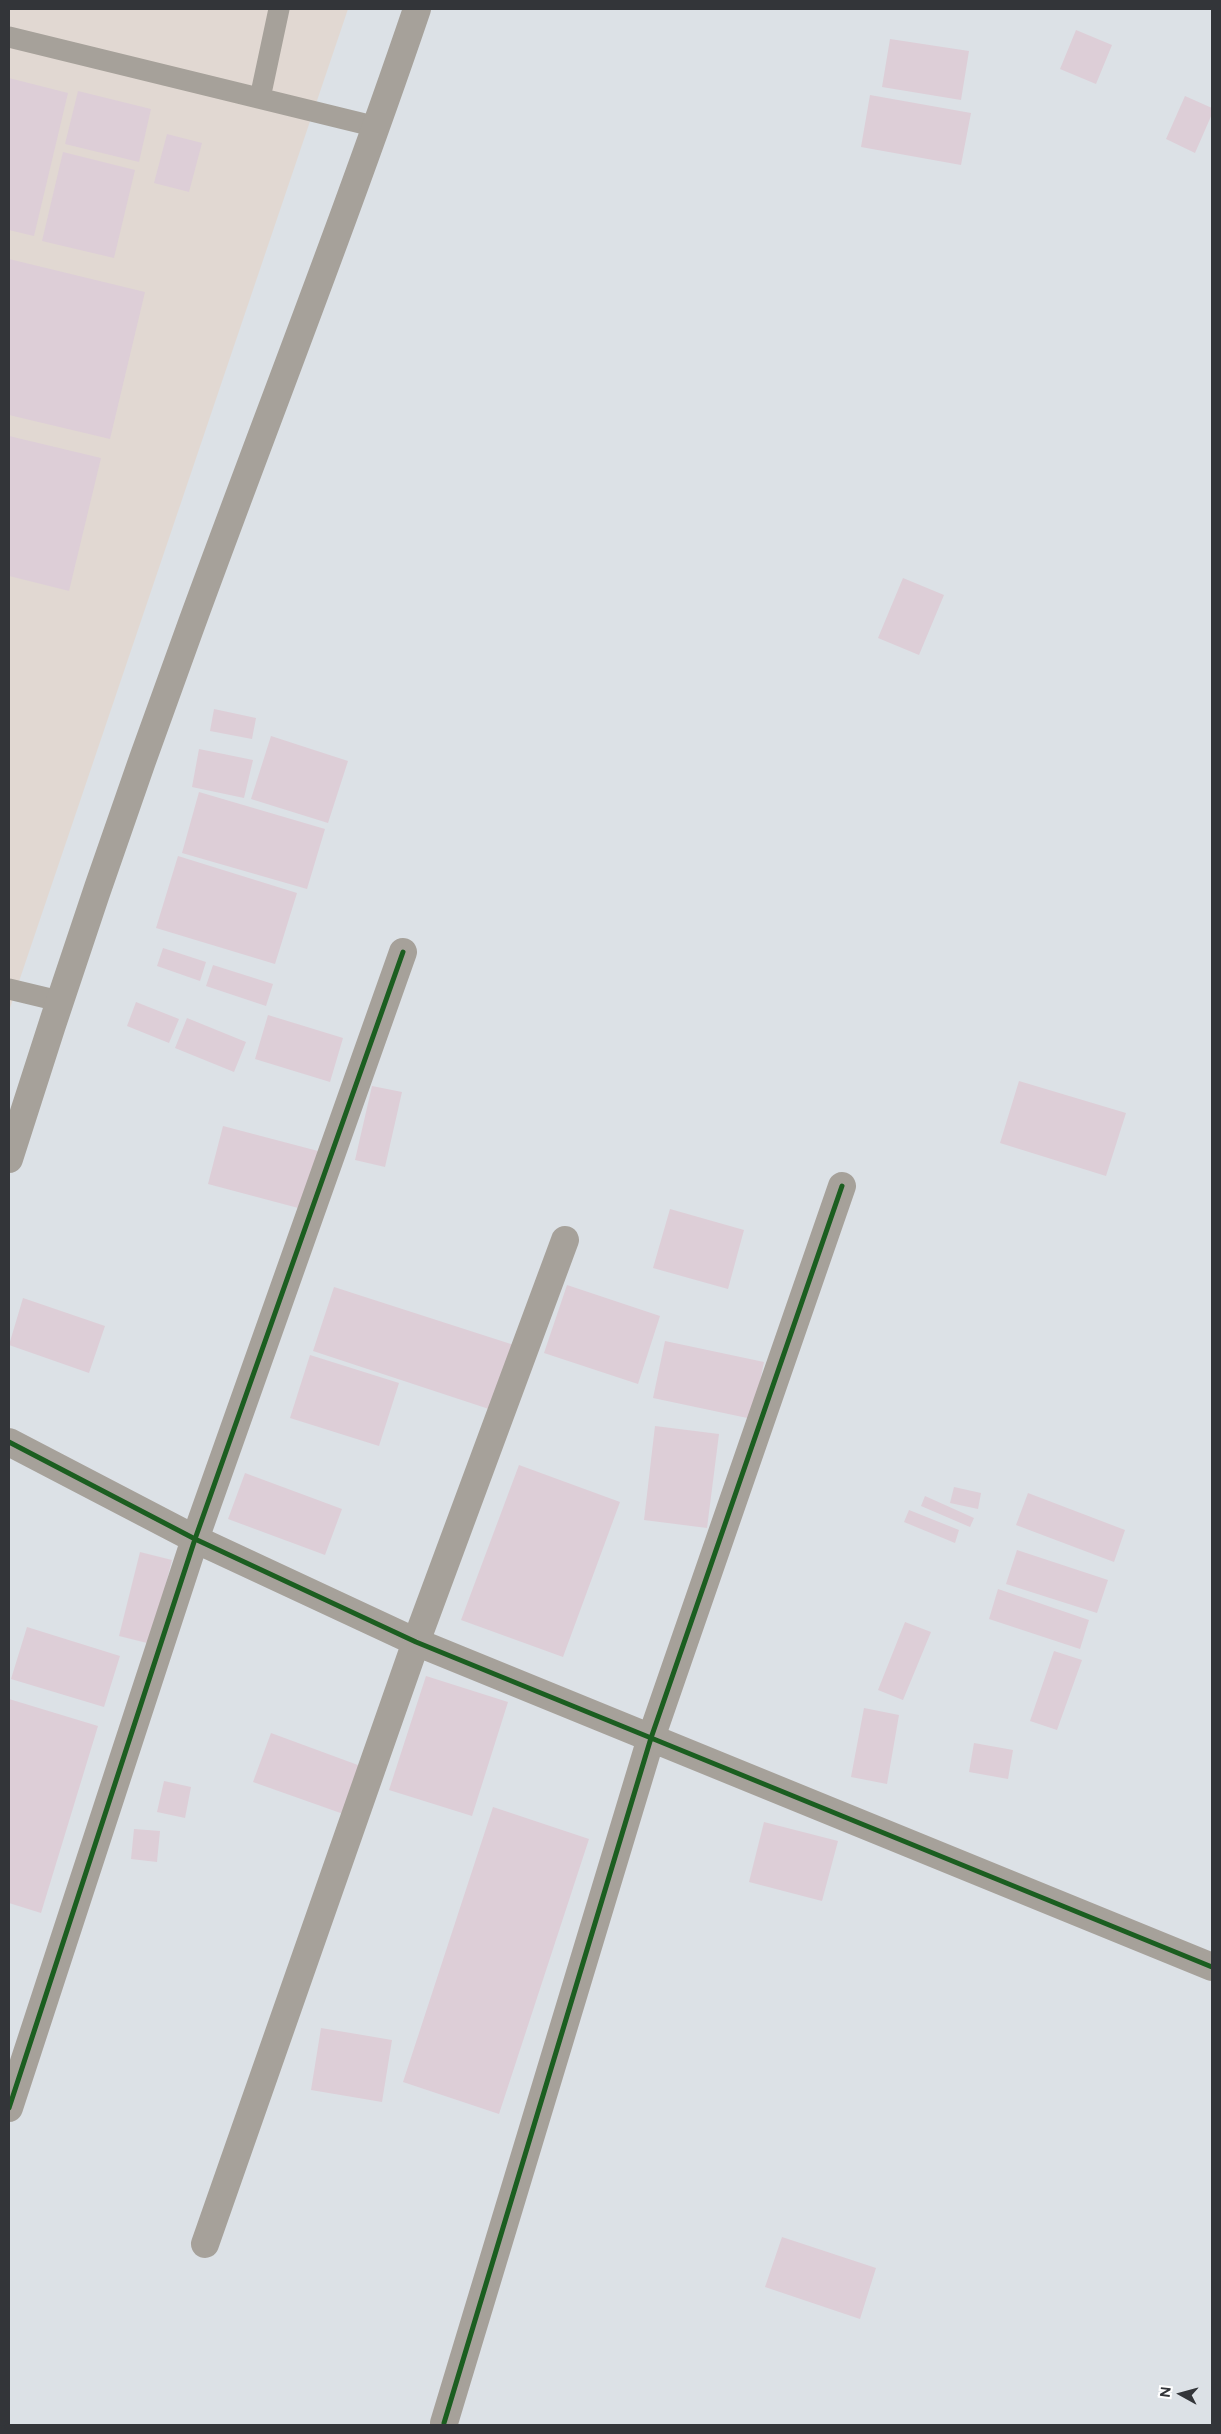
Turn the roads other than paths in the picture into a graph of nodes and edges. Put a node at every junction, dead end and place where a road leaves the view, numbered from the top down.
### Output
1 (279, 9) edge
2 (417, 9) edge
3 (9, 37) edge
4 (260, 98) junction
5 (377, 127) junction
6 (403, 952) dead end
7 (9, 989) edge
8 (59, 1001) junction
9 (9, 1159) edge
10 (842, 1186) dead end
11 (565, 1240) dead end
12 (9, 1442) edge
13 (195, 1539) junction
14 (416, 1642) junction
15 (651, 1738) junction
16 (1212, 1967) edge
17 (9, 2108) edge
18 (205, 2244) dead end
19 (444, 2423) dead end

1 - 4 lane
2 - 5 street
3 - 4 lane
4 - 5 lane
5 - 8 street
6 - 13 street
7 - 8 lane
8 - 9 street
10 - 15 street
11 - 14 street
12 - 13 street
13 - 14 street
13 - 17 street
14 - 15 street
14 - 18 street
15 - 16 street
15 - 19 street

